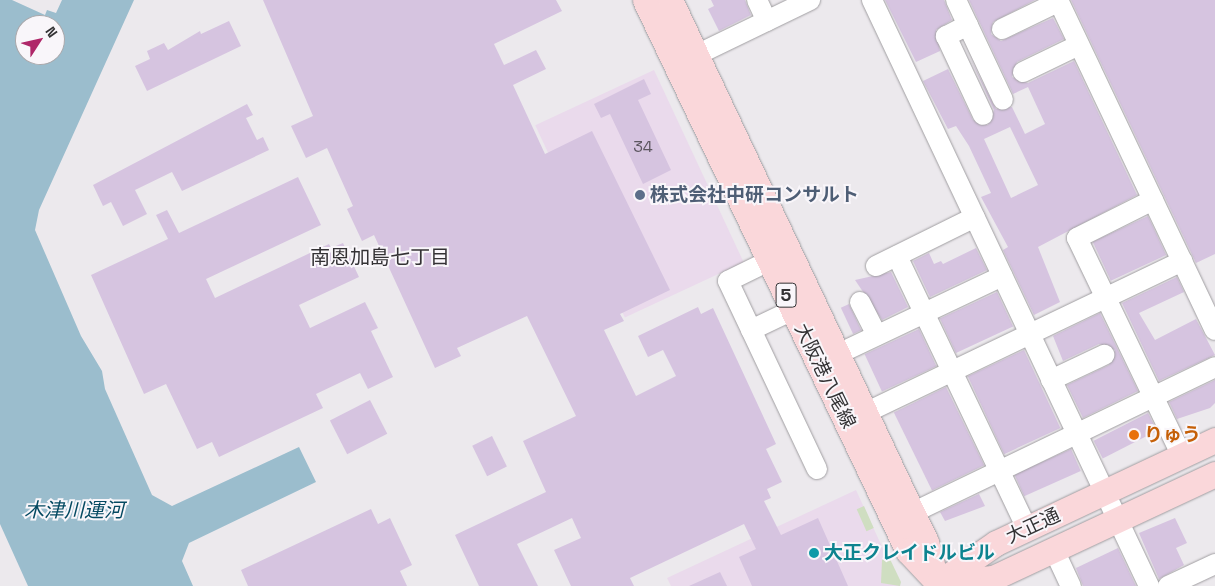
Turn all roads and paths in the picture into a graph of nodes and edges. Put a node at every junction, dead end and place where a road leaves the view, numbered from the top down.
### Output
1 (645, 0) edge
2 (670, 0) edge
3 (757, 0) edge
4 (810, 0) edge
5 (872, 0) edge
6 (956, 0) edge
7 (1058, 1) edge
8 (767, 21) junction
9 (968, 25) junction
10 (1002, 29) dead end
11 (1079, 45) junction
12 (686, 59) junction
13 (1023, 72) dead end
14 (1003, 100) dead end
15 (983, 115) dead end
16 (1152, 200) junction
17 (975, 218) junction
18 (780, 256) junction
19 (897, 256) junction
20 (1182, 261) junction
21 (876, 266) dead end
22 (1002, 276) junction
23 (1104, 297) junction
24 (860, 302) dead end
25 (793, 310) junction
26 (925, 312) junction
27 (751, 330) junction
28 (1215, 330) edge
29 (1029, 333) junction
30 (877, 336) junction
31 (838, 354) junction
32 (1104, 355) dead end
33 (1215, 368) edge
34 (953, 370) junction
35 (1051, 380) junction
36 (1152, 398) junction
37 (865, 413) junction
38 (1077, 434) junction
39 (1215, 440) edge
40 (1182, 456) junction
41 (1001, 469) junction
42 (817, 470) dead end
43 (1215, 474) edge
44 (1104, 493) junction
45 (912, 513) junction
46 (1118, 520) junction
47 (1027, 529) junction
48 (1054, 550) junction
49 (1215, 564) edge
50 (996, 582) edge
51 (938, 585) edge
52 (1071, 586) edge
53 (1149, 586) edge
54 (1168, 586) edge

1 - 12 main road, 大阪港八尾線 / 5
2 - 12 main road, 大阪港八尾線 / 5
3 - 8 street
4 - 8 street
5 - 17 street
6 - 9 street
7 - 10 street
7 - 11 street
8 - 12 street
9 - 14 street
9 - 15 street
11 - 13 street
11 - 16 street
12 - 18 main road, 大阪港八尾線 / 5
16 - 20 street
16 - 23 street
17 - 19 street
17 - 22 street
18 - 25 main road, 大阪港八尾線 / 5
18 - 27 street
18 - 31 main road, 大阪港八尾線 / 5
19 - 21 street
19 - 26 street
20 - 23 street
20 - 28 street
22 - 26 street
22 - 29 street
23 - 29 street
23 - 36 street
24 - 30 street
25 - 27 street
25 - 51 main road, 大阪港八尾線 / 5
26 - 30 street
26 - 34 street
27 - 42 street
29 - 34 street
29 - 35 street
30 - 31 street
31 - 37 main road, 大阪港八尾線 / 5
32 - 35 street
33 - 36 street
34 - 37 street
34 - 41 street
35 - 38 street
36 - 38 street
36 - 40 street
37 - 45 main road, 大阪港八尾線 / 5
38 - 41 street
38 - 44 street
39 - 40 main road, 大正通
40 - 44 main road, 大正通
41 - 45 street
41 - 47 street
43 - 46 main road, 大正通
44 - 46 street
44 - 47 main road, 大正通
45 - 51 main road, 大阪港八尾線 / 5
46 - 48 main road, 大正通
46 - 53 street
47 - 51 main road, 大正通
48 - 50 main road, 大正通
48 - 52 street
49 - 54 street
50 - 51 main road, 大正通

